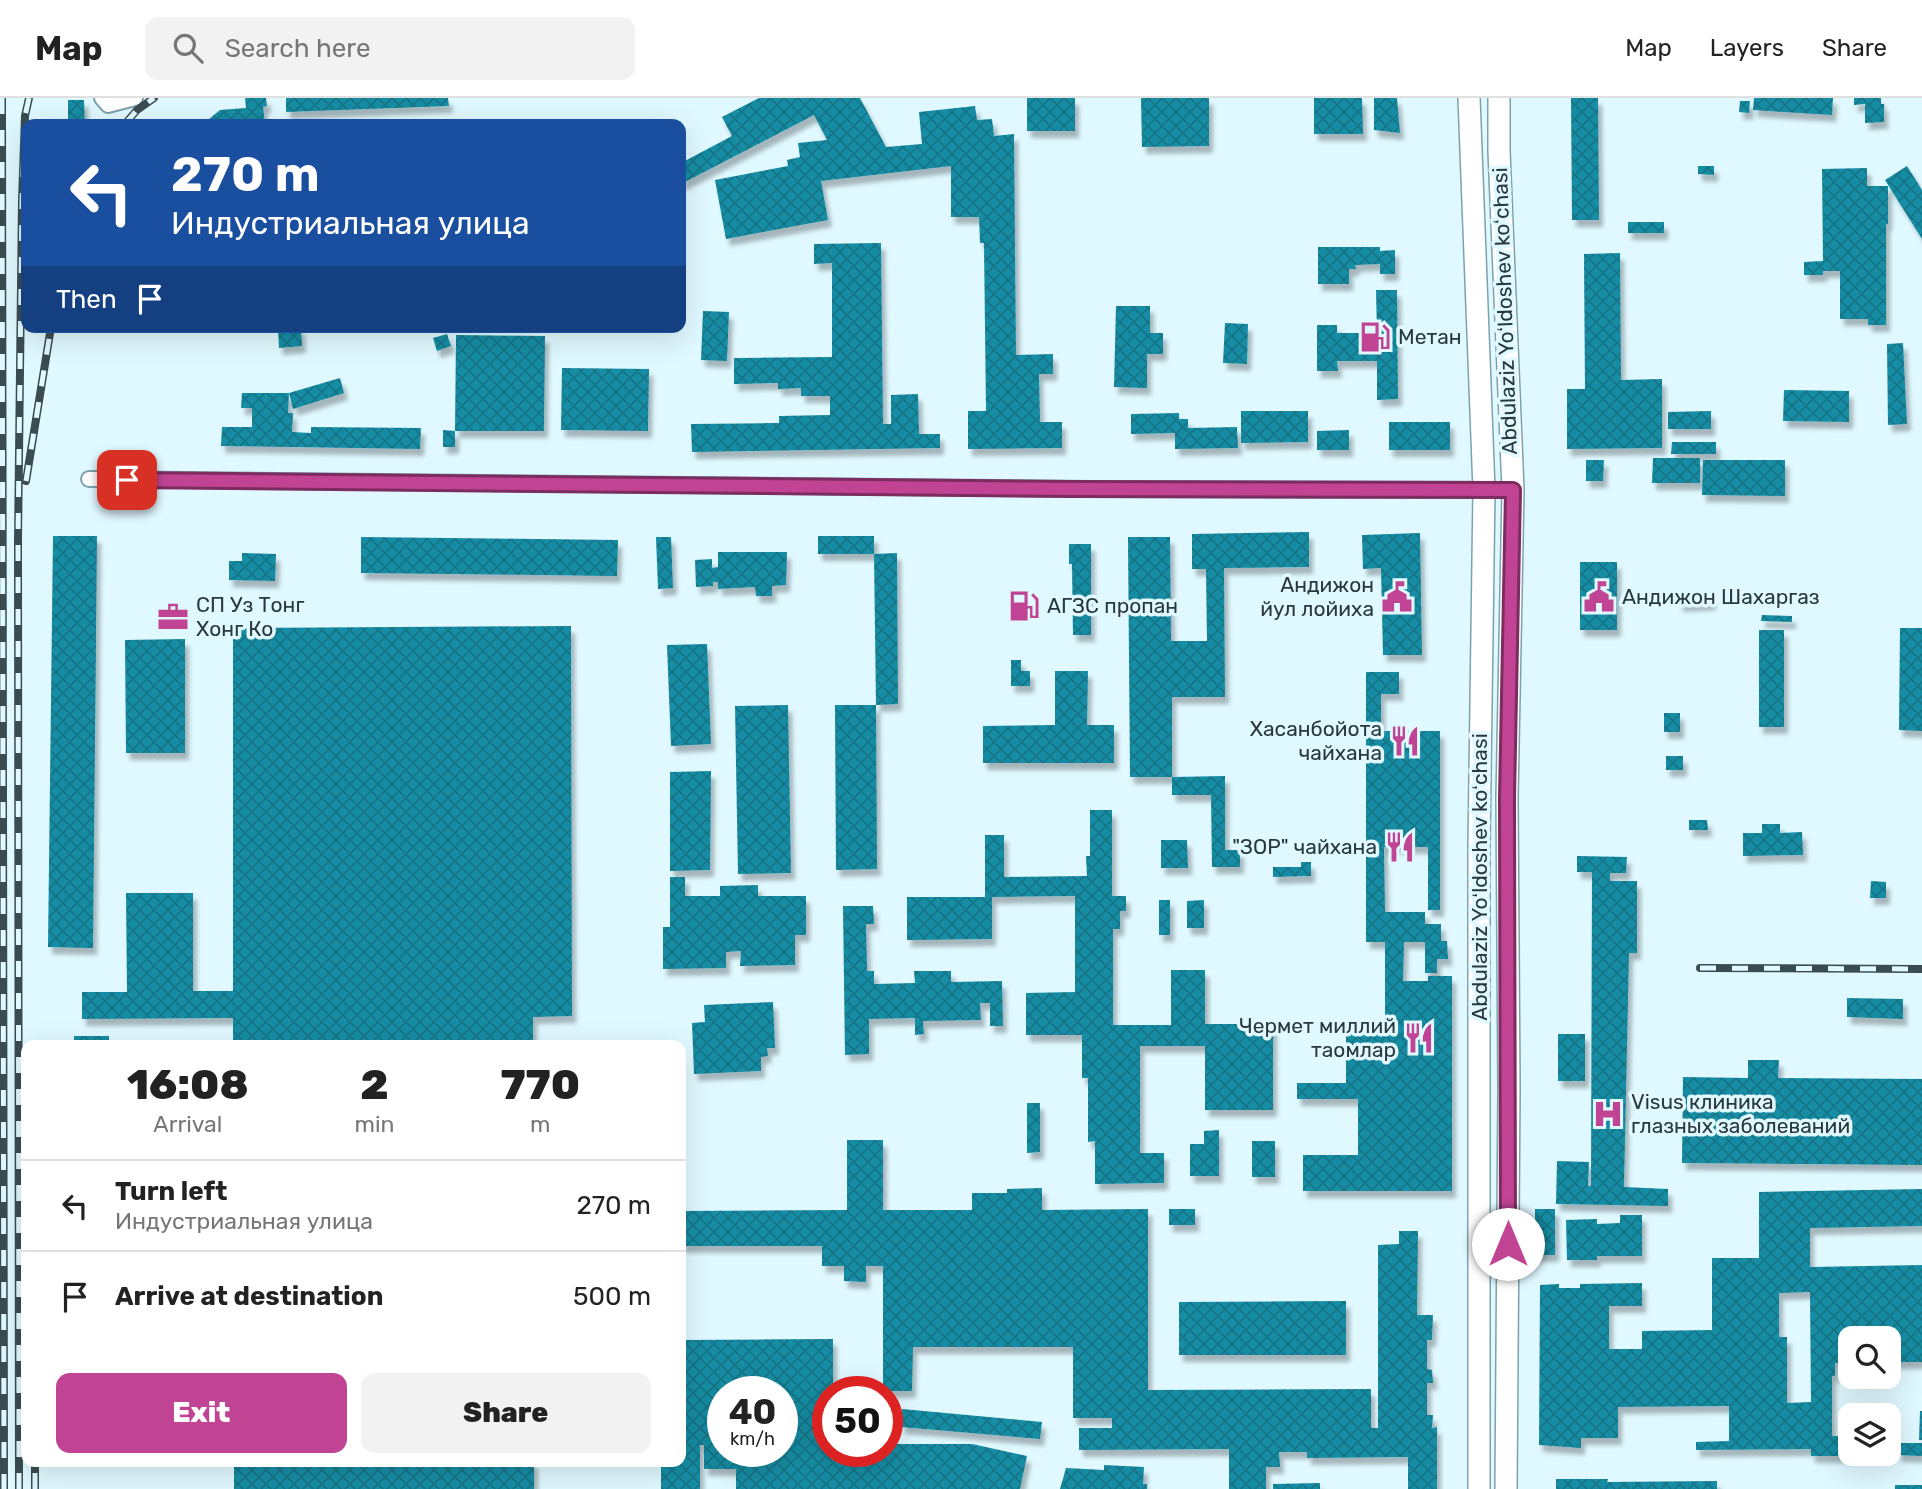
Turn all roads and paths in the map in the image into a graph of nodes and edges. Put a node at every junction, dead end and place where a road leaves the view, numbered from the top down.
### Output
1 (102, 98) edge
2 (135, 98) edge
3 (1469, 98) edge
4 (1499, 98) edge
5 (89, 479) dead end
6 (1513, 490) junction
7 (1483, 491) junction
8 (1479, 1489) edge
9 (1506, 1489) edge

1 - 2 street
3 - 7 main road, Abdulaziz Yoʻldoshev koʻchasi
4 - 6 main road, Abdulaziz Yoʻldoshev koʻchasi
5 - 7 street
6 - 7 street
6 - 9 main road, Abdulaziz Yoʻldoshev koʻchasi
7 - 8 main road, Abdulaziz Yoʻldoshev koʻchasi

